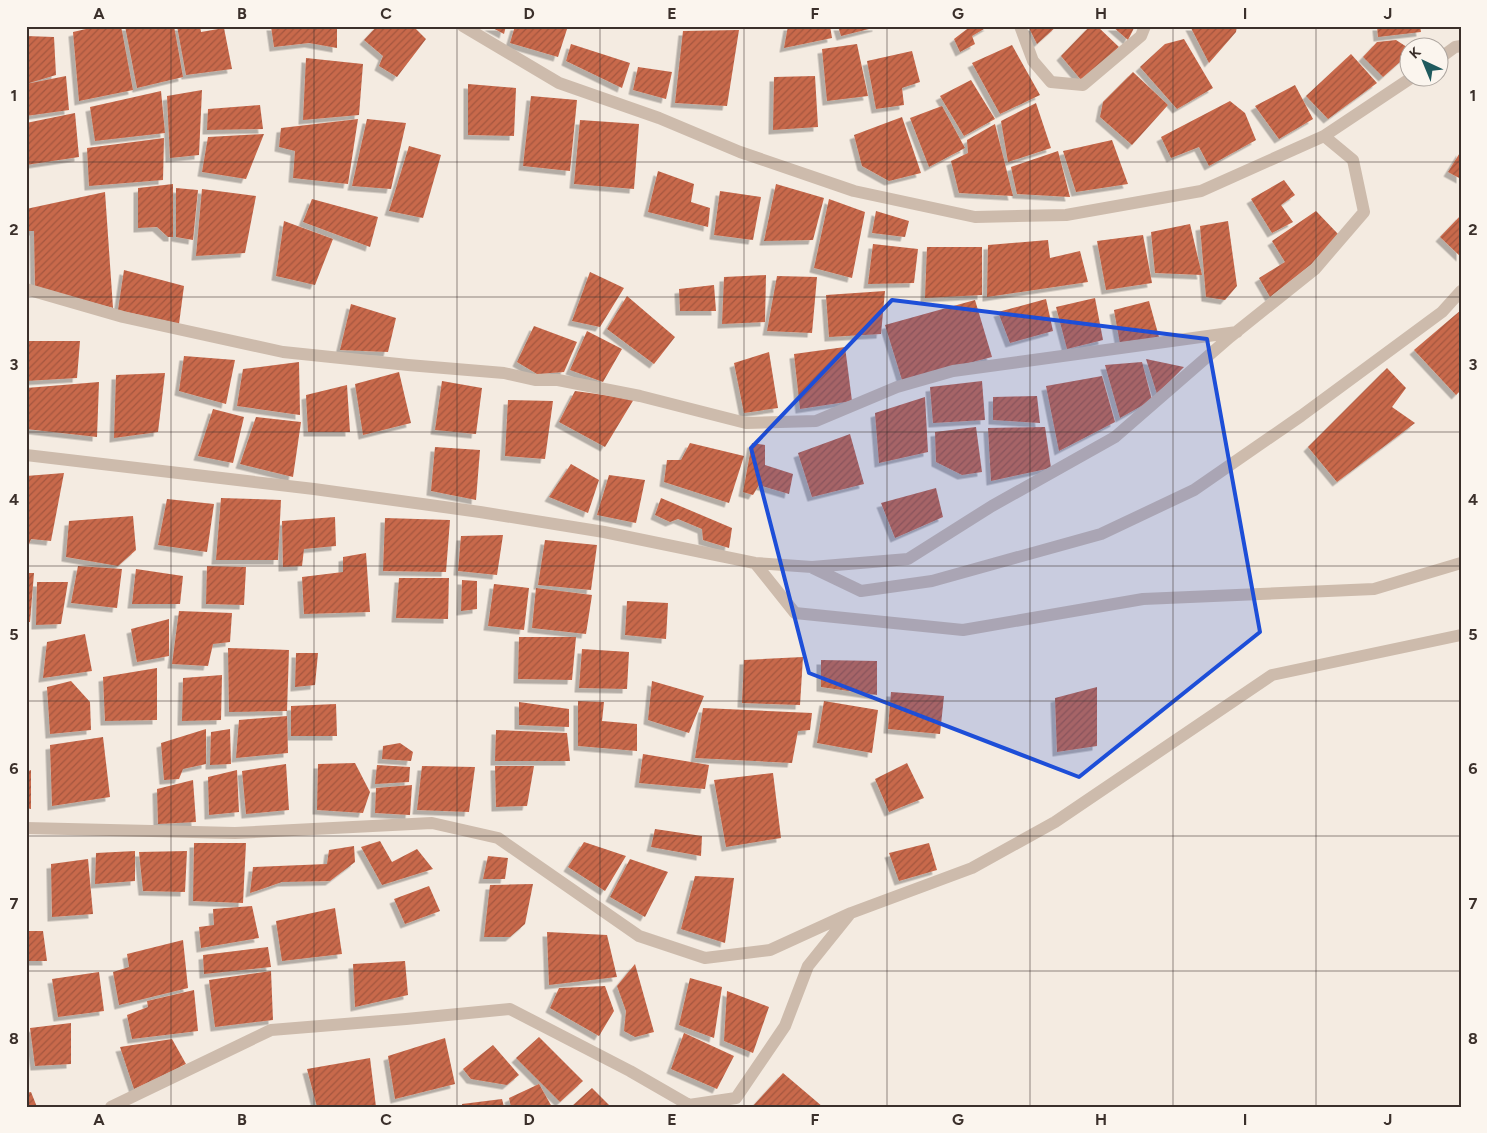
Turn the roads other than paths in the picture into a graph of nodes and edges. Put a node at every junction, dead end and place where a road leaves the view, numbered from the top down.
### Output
1 (463, 26) edge
2 (1020, 26) edge
3 (1145, 26) edge
4 (1461, 46) edge
5 (1450, 52) edge
6 (1400, 85) edge
7 (1324, 136) junction
8 (26, 289) edge
9 (1461, 291) edge
10 (1237, 332) junction
11 (26, 455) edge
12 (755, 563) junction
13 (1461, 564) edge
14 (812, 567) junction
15 (1461, 635) edge
16 (26, 828) edge
17 (850, 913) junction
18 (111, 1107) edge

1 - 7 street
2 - 3 street
4 - 5 street
6 - 7 street
7 - 10 street
8 - 10 street
9 - 14 street
10 - 14 street
11 - 12 street
12 - 13 street
12 - 14 street
15 - 17 street
16 - 17 street
17 - 18 street

